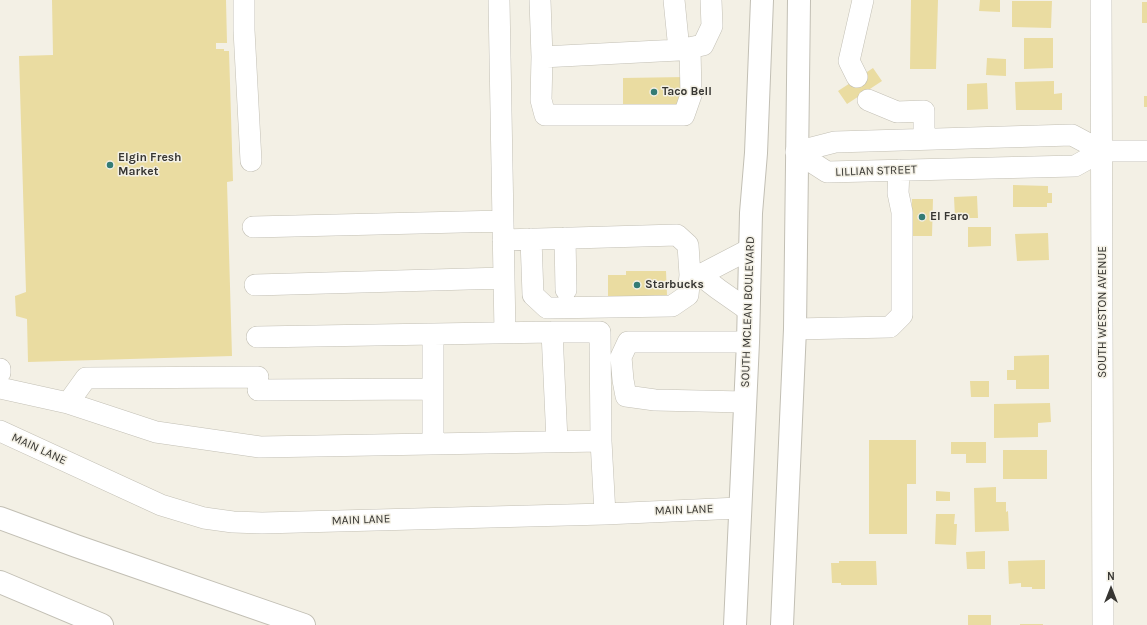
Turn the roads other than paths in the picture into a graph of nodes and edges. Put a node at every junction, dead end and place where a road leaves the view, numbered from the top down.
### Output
1 (244, 0) edge
2 (499, 0) edge
3 (540, 0) edge
4 (674, 0) edge
5 (712, 0) edge
6 (762, 0) edge
7 (799, 0) edge
8 (863, 0) edge
9 (1101, 0) edge
10 (684, 49) junction
11 (542, 57) junction
12 (857, 77) dead end
13 (868, 100) dead end
14 (924, 139) junction
15 (1102, 151) junction
16 (1147, 151) edge
17 (796, 152) junction
18 (251, 161) dead end
19 (899, 170) junction
20 (253, 227) dead end
21 (503, 230) junction
22 (566, 238) junction
23 (531, 239) junction
24 (750, 249) junction
25 (695, 275) junction
26 (504, 278) junction
27 (255, 284) dead end
28 (566, 290) dead end
29 (748, 310) junction
30 (795, 329) junction
31 (552, 332) junction
32 (505, 333) junction
33 (432, 335) junction
34 (257, 337) dead end
35 (748, 342) junction
36 (600, 357) junction
37 (621, 357) junction
38 (0, 368) edge
39 (0, 373) edge
40 (0, 388) edge
41 (433, 389) junction
42 (68, 402) junction
43 (744, 402) junction
44 (0, 431) edge
45 (557, 441) junction
46 (601, 441) junction
47 (433, 444) junction
48 (739, 508) junction
49 (605, 514) junction
50 (0, 518) edge
51 (0, 582) edge
52 (102, 625) edge
53 (304, 625) edge
54 (735, 625) edge
55 (782, 625) edge
56 (1103, 625) edge

1 - 18 street
2 - 21 street
3 - 11 street
4 - 10 street
5 - 10 street
6 - 24 main road, SOUTH MCLEAN BOULEVARD
7 - 17 main road
8 - 12 street
9 - 15 street, SOUTH WESTON AVENUE
10 - 11 street
10 - 11 street
13 - 14 street
14 - 15 street, LILLIAN STREET
14 - 17 street, LILLIAN STREET
15 - 16 street, LILLIAN STREET
15 - 19 street, LILLIAN STREET
15 - 56 street, SOUTH WESTON AVENUE
17 - 19 street, LILLIAN STREET
17 - 30 main road
19 - 30 street
20 - 21 street
21 - 23 street
21 - 26 street
22 - 23 street
22 - 25 street
22 - 28 street
23 - 25 street
24 - 25 street
24 - 29 main road, SOUTH MCLEAN BOULEVARD
25 - 29 street
26 - 27 street
26 - 32 street
29 - 35 main road, SOUTH MCLEAN BOULEVARD
30 - 55 main road
31 - 32 street
31 - 36 street
31 - 45 street
32 - 33 street
33 - 34 street
33 - 41 street
35 - 37 street
35 - 43 main road, SOUTH MCLEAN BOULEVARD
36 - 37 street
36 - 46 street
37 - 43 street
38 - 39 street
40 - 42 street
41 - 42 street
41 - 47 street
42 - 47 street
43 - 48 main road, SOUTH MCLEAN BOULEVARD
44 - 49 street, MAIN LANE
45 - 46 street
45 - 47 street
46 - 49 street
48 - 49 street, MAIN LANE
48 - 54 main road, SOUTH MCLEAN BOULEVARD
50 - 53 main road
51 - 52 main road

